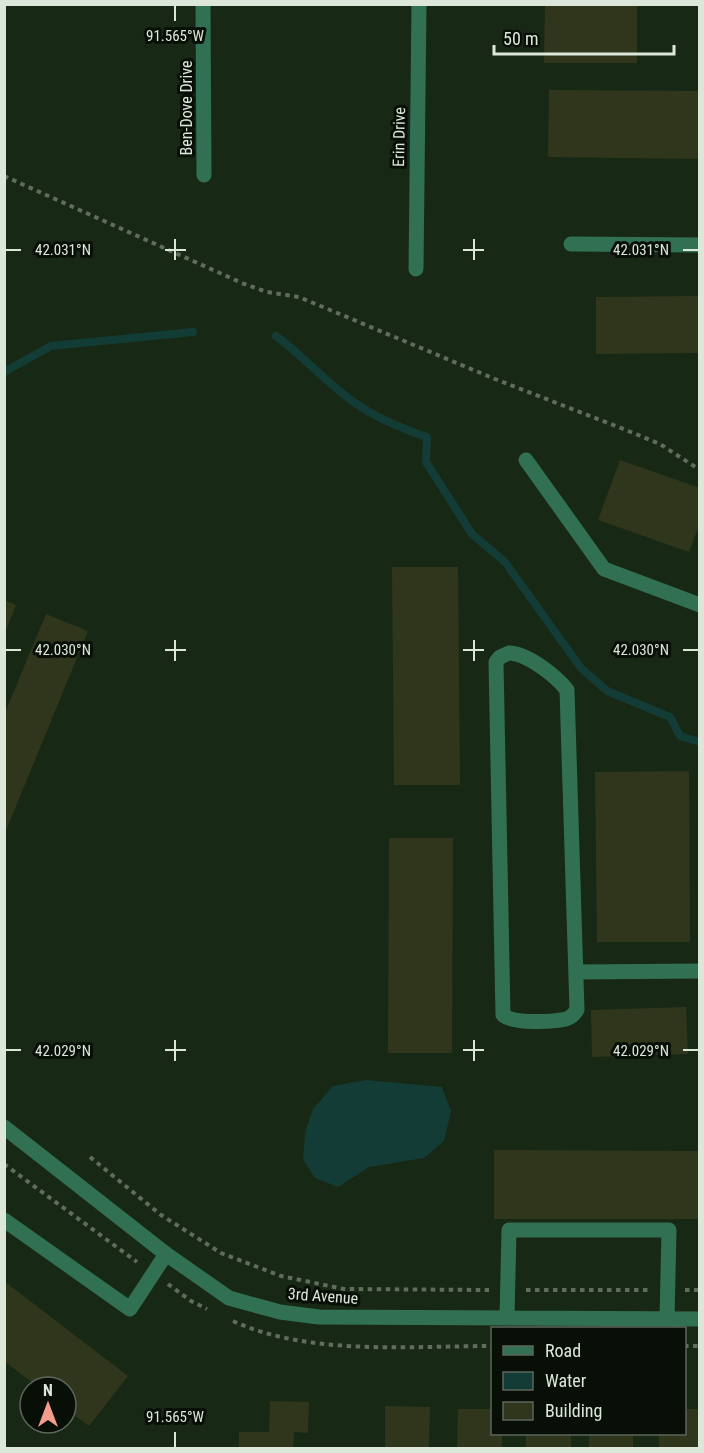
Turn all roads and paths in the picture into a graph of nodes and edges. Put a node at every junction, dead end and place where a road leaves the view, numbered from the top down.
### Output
1 (203, 4) edge
2 (419, 4) edge
3 (204, 175) dead end
4 (4, 176) edge
5 (571, 244) dead end
6 (699, 245) edge
7 (416, 269) dead end
8 (526, 460) dead end
9 (699, 470) edge
10 (699, 605) edge
11 (578, 972) junction
12 (699, 972) edge
13 (4, 1127) edge
14 (90, 1157) dead end
15 (4, 1220) edge
16 (166, 1254) junction
17 (508, 1290) junction
18 (668, 1290) junction
19 (699, 1290) edge
20 (507, 1318) junction
21 (667, 1319) junction
22 (699, 1319) edge

1 - 3 street, Ben-Dove Drive
2 - 7 street, Erin Drive
4 - 9 path
5 - 6 street
8 - 10 street
11 - 11 street
11 - 12 street
13 - 16 street, 3rd Avenue
14 - 17 path
15 - 16 street
16 - 20 street, 3rd Avenue
17 - 18 path
17 - 18 street
17 - 20 street
18 - 19 path
18 - 21 street
20 - 21 street, 3rd Avenue
21 - 22 street, 3rd Avenue

